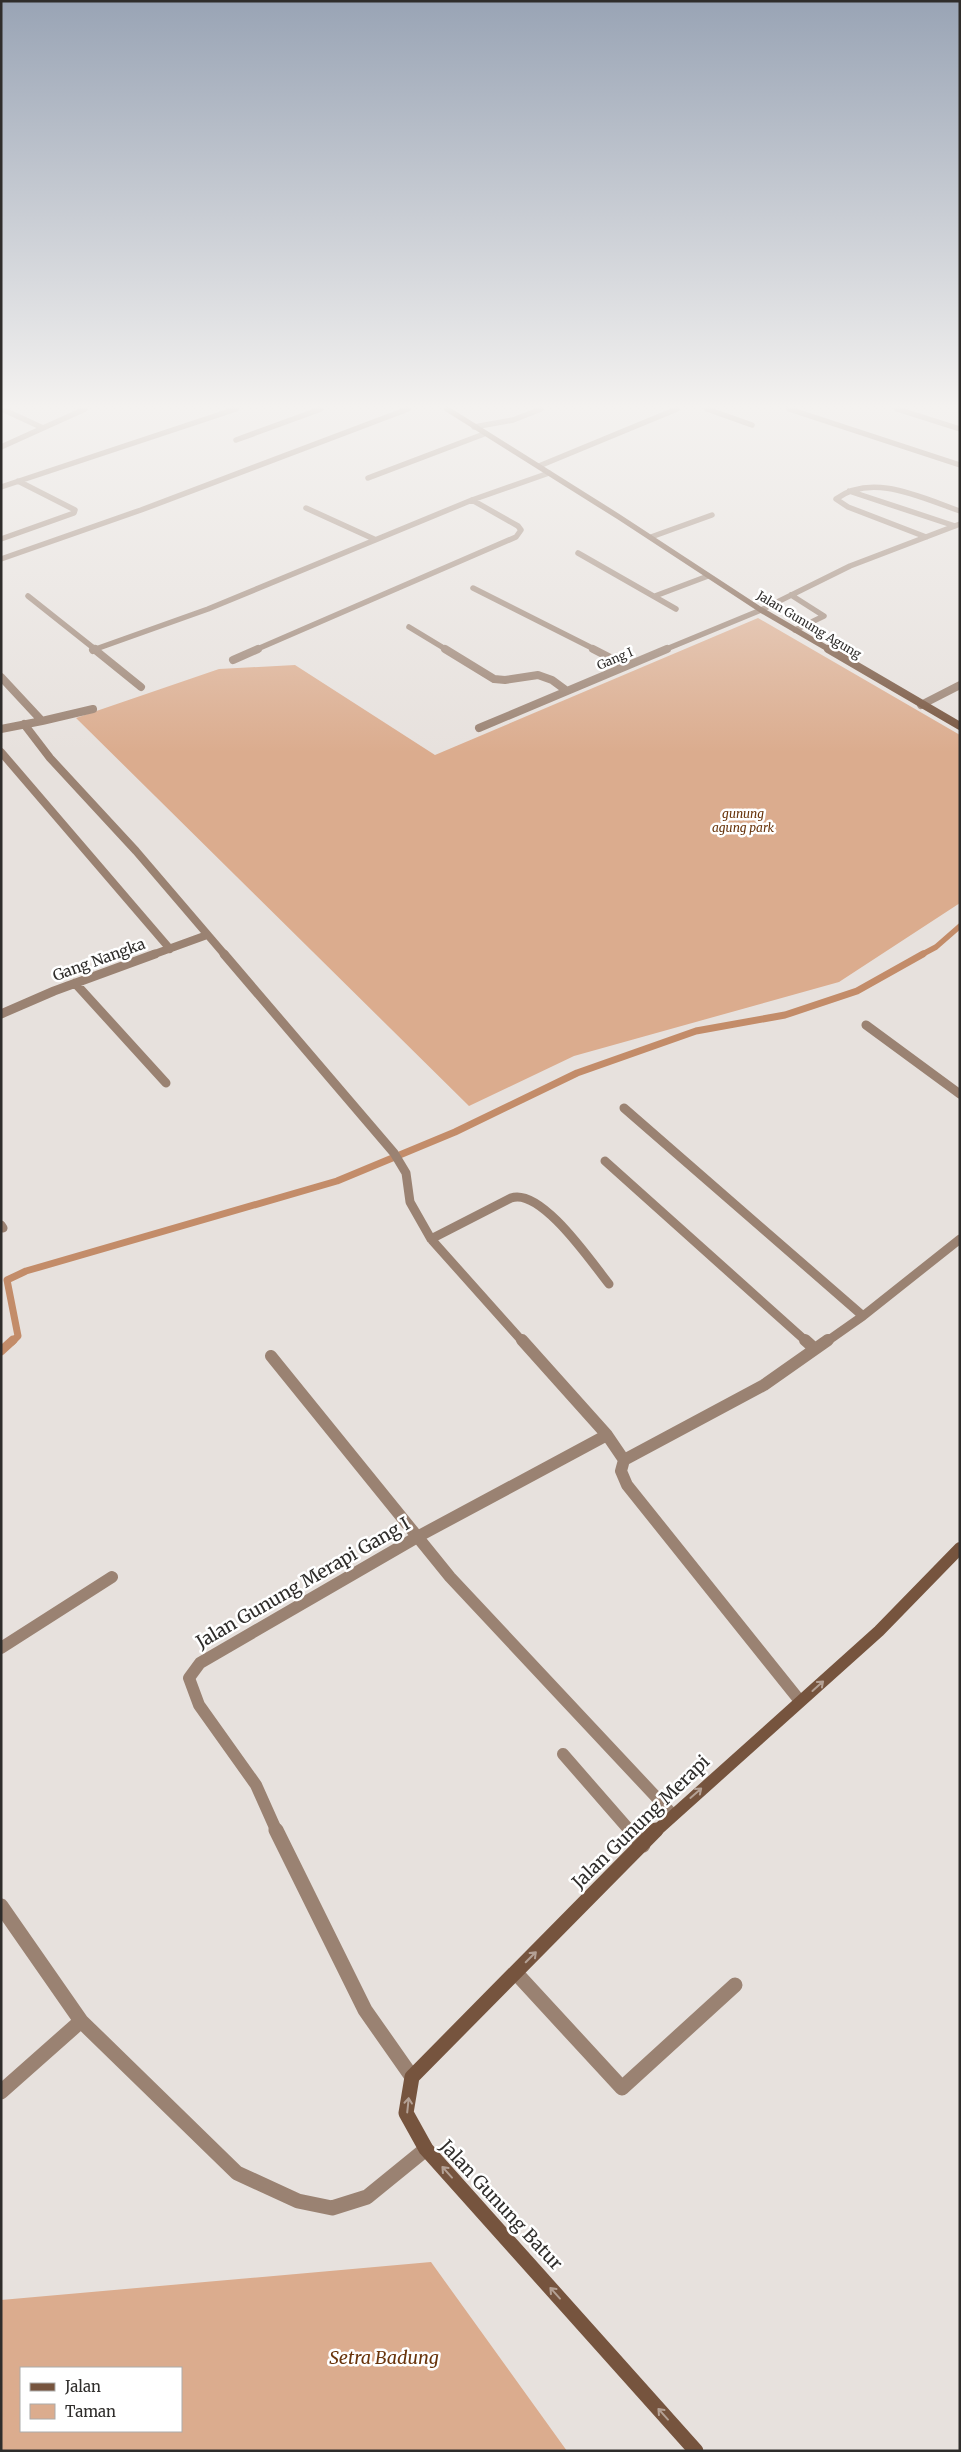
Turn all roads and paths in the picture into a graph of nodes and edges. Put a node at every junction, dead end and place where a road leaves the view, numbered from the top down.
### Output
1 (43, 523) edge
2 (103, 523) edge
3 (340, 523) edge
4 (413, 523) edge
5 (513, 523) edge
6 (629, 523) edge
7 (689, 523) edge
8 (891, 523) edge
9 (957, 525) edge
10 (651, 537) junction
11 (926, 537) junction
12 (1, 539) edge
13 (374, 539) junction
14 (578, 553) dead end
15 (1, 559) edge
16 (708, 576) junction
17 (472, 588) dead end
18 (791, 595) junction
19 (28, 596) dead end
20 (655, 596) junction
21 (676, 609) dead end
22 (761, 610) junction
23 (409, 627) dead end
24 (795, 630) junction
25 (93, 650) junction
26 (233, 660) dead end
27 (626, 666) junction
28 (1, 677) edge
29 (959, 686) edge
30 (141, 687) dead end
31 (567, 691) junction
32 (920, 705) junction
33 (93, 709) dead end
34 (42, 721) junction
35 (24, 724) junction
36 (960, 726) edge
37 (479, 728) dead end
38 (1, 729) edge
39 (1, 752) edge
40 (207, 935) junction
41 (170, 949) junction
42 (75, 983) junction
43 (1, 1014) edge
44 (866, 1025) dead end
45 (166, 1083) dead end
46 (960, 1094) edge
47 (624, 1108) dead end
48 (604, 1162) dead end
49 (960, 1239) edge
50 (432, 1240) junction
51 (609, 1284) dead end
52 (864, 1316) junction
53 (815, 1350) junction
54 (271, 1356) dead end
55 (607, 1435) junction
56 (624, 1460) junction
57 (419, 1536) junction
58 (960, 1548) edge
59 (112, 1577) dead end
60 (1, 1648) edge
61 (800, 1701) junction
62 (563, 1754) dead end
63 (672, 1814) junction
64 (643, 1845) junction
65 (1, 1906) edge
66 (516, 1972) junction
67 (735, 1985) dead end
68 (81, 2020) junction
69 (412, 2077) junction
70 (1, 2092) edge
71 (426, 2149) junction
72 (696, 2451) edge

1 - 12 street
2 - 15 street
3 - 13 street
4 - 13 street
5 - 26 street
6 - 10 main road, Jalan Gunung Agung
7 - 10 street
8 - 11 street
9 - 11 street, Gang I
10 - 16 main road, Jalan Gunung Agung
11 - 18 street, Gang I
13 - 25 street
14 - 20 street
16 - 20 street
16 - 22 main road, Jalan Gunung Agung
17 - 27 street
18 - 22 street, Gang I
18 - 24 street
19 - 25 street
20 - 21 street
22 - 24 main road, Jalan Gunung Agung
22 - 27 street, Gang I
23 - 31 street
24 - 32 main road, Jalan Gunung Agung
25 - 30 street
27 - 31 street, Gang I
28 - 34 street
29 - 32 street
31 - 37 street, Gang I
32 - 36 main road, Jalan Gunung Agung
33 - 34 street
34 - 35 street
35 - 38 street
35 - 40 street
39 - 41 street
40 - 41 street, Gang Nangka
40 - 50 street
41 - 42 street, Gang Nangka
42 - 43 street, Gang Nangka
42 - 45 street
44 - 46 street
47 - 52 street
48 - 53 street
49 - 52 street
50 - 51 street
50 - 55 street
52 - 53 street
53 - 56 street
54 - 57 street
55 - 56 street
55 - 57 street, Jalan Gunung Merapi Gang I
56 - 61 street
57 - 63 street
57 - 69 street, Jalan Gunung Merapi Gang I
61 -> 58 main road, Jalan Gunung Merapi
59 - 60 street
63 -> 61 main road, Jalan Gunung Merapi
62 - 64 street
63 - 64 main road, Jalan Gunung Merapi
66 -> 64 main road, Jalan Gunung Merapi
65 - 68 street, Jalan Gunung Batur
66 - 67 street
66 - 69 main road, Jalan Gunung Merapi
68 - 70 street
68 - 71 street, Jalan Gunung Batur
71 -> 69 main road
72 -> 71 main road, Jalan Gunung Batur

